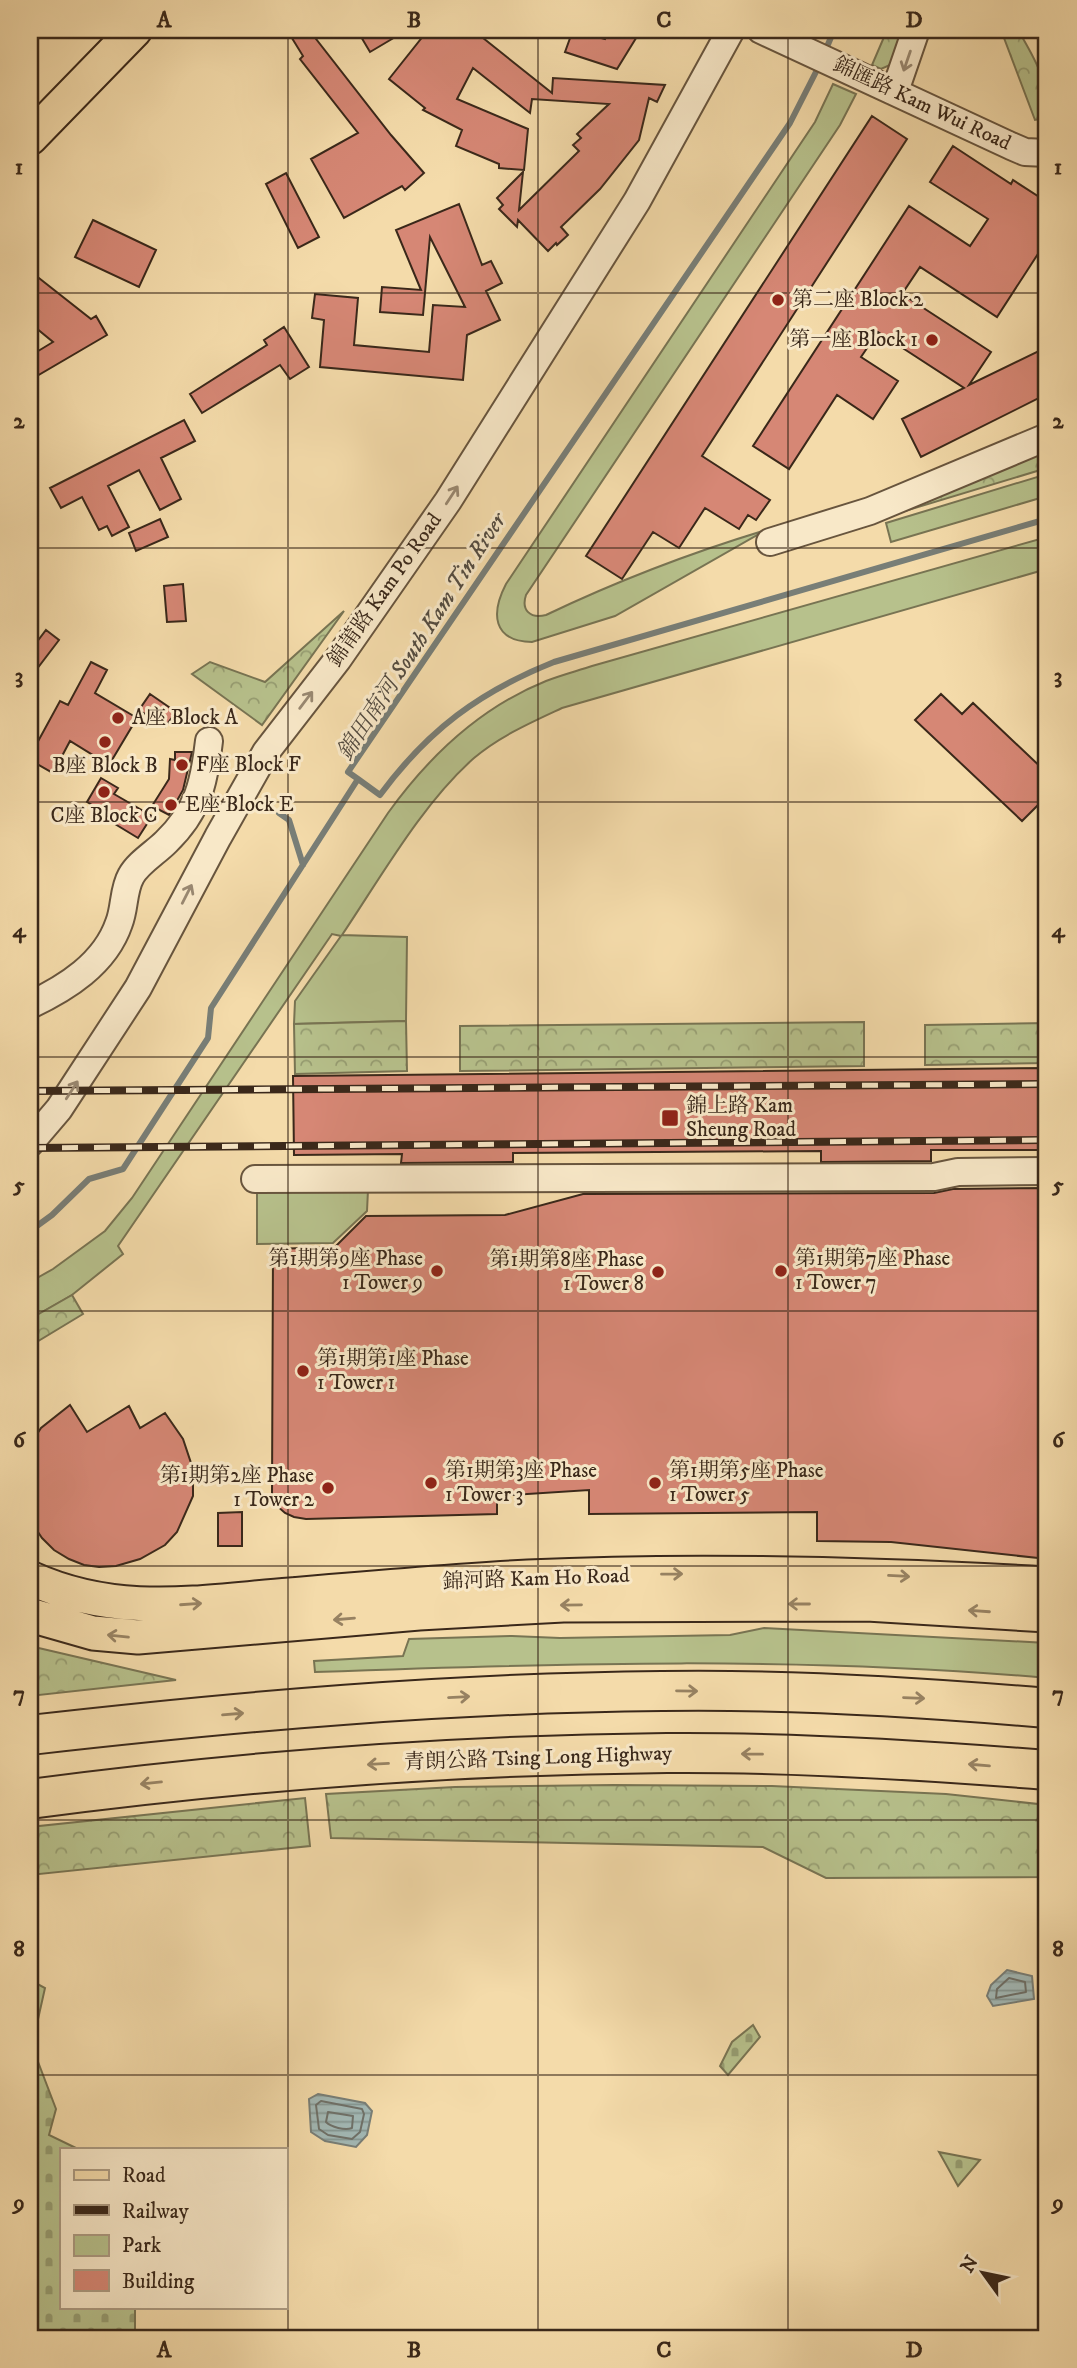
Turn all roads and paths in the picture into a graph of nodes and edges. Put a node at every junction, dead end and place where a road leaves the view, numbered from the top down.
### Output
1 (135, 30) edge
2 (731, 30) edge
3 (761, 30) edge
4 (916, 30) edge
5 (895, 91) junction
6 (30, 138) edge
7 (1047, 153) edge
8 (1047, 437) edge
9 (770, 542) dead end
10 (209, 741) dead end
11 (30, 1005) edge
12 (30, 1143) edge
13 (1047, 1171) edge
14 (255, 1179) dead end
15 (30, 1578) edge
16 (1047, 1584) edge
17 (30, 1615) edge
18 (1047, 1615) edge
19 (1047, 1708) edge
20 (30, 1716) edge
21 (164, 1720) junction
22 (30, 1735) edge
23 (1047, 1770) edge
24 (30, 1799) edge

1 - 6 main road
12 -> 2 street, 錦莆路 Kam Po Road
3 - 5 street, 錦匯路 Kam Wui Road
4 -> 5 street
5 - 7 street, 錦匯路 Kam Wui Road
8 - 9 street
10 - 11 street
13 - 14 street
15 -> 16 main road, 錦河路 Kam Ho Road
18 -> 17 main road, 錦河路 Kam Ho Road
21 -> 19 highway
20 - 21 highway
21 - 22 highway
23 -> 24 highway, 青朗公路 Tsing Long Highway

